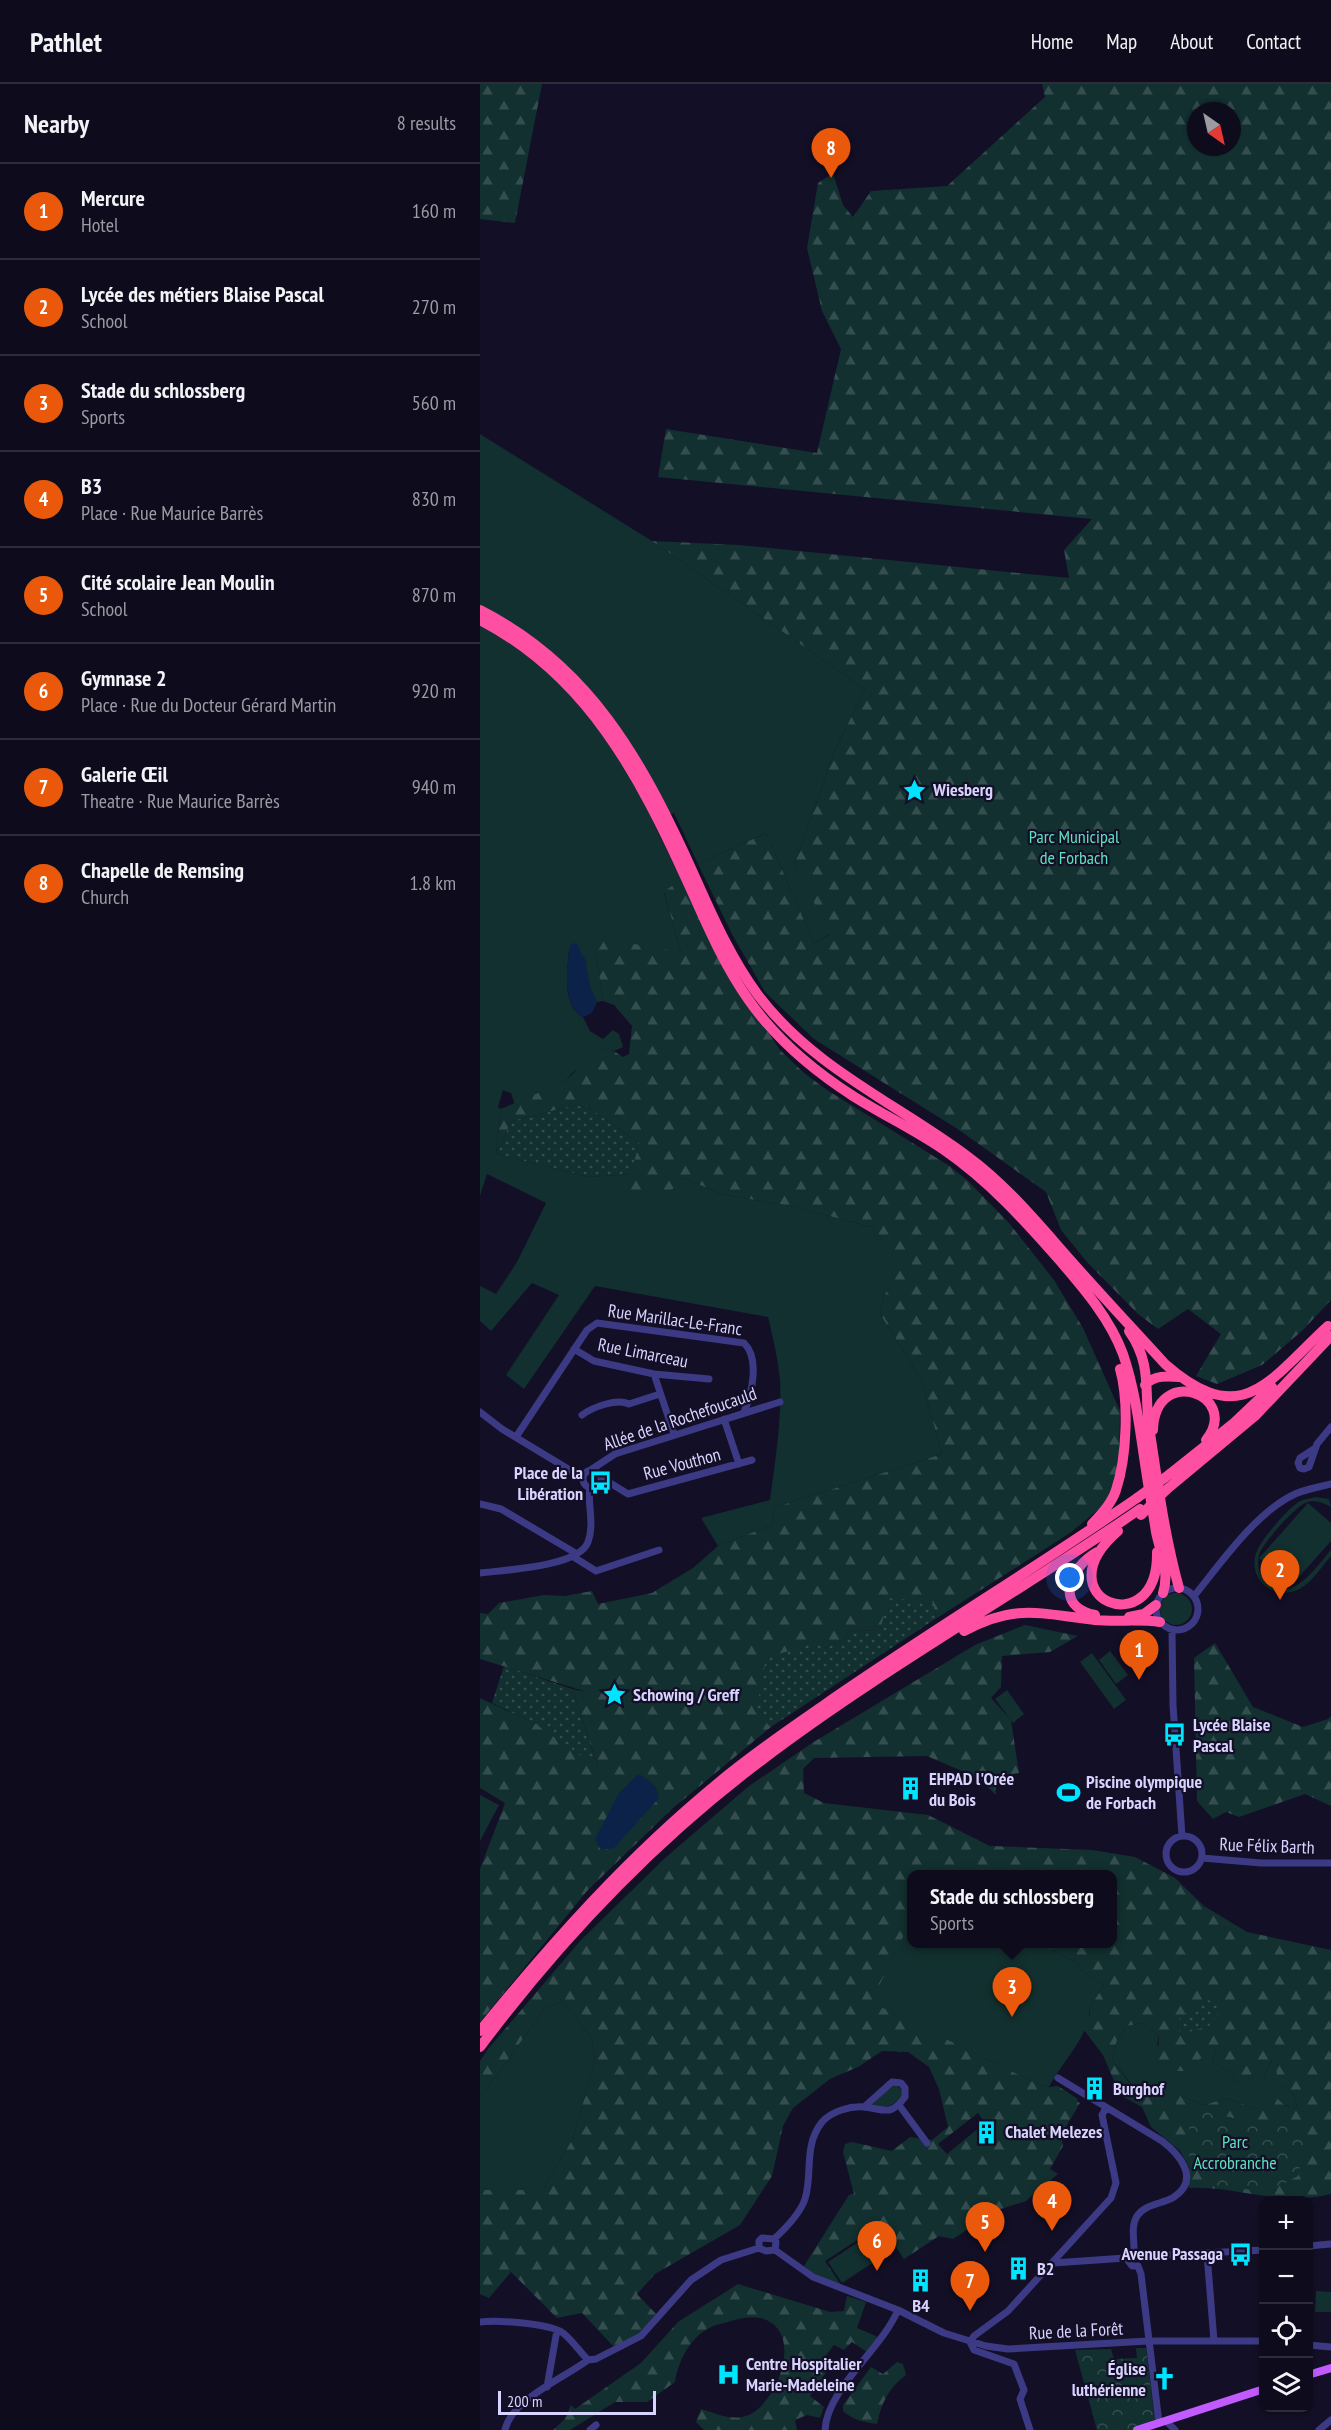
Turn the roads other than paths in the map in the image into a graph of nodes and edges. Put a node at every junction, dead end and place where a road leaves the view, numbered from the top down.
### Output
1 (480, 610) edge
2 (480, 620) edge
3 (1082, 1287) junction
4 (1109, 1303) junction
5 (1330, 1328) edge
6 (574, 1349) junction
7 (654, 1374) junction
8 (1180, 1377) junction
9 (709, 1379) dead end
10 (1148, 1382) junction
11 (660, 1394) junction
12 (780, 1402) dead end
13 (480, 1412) edge
14 (744, 1412) junction
15 (582, 1415) dead end
16 (1138, 1415) junction
17 (724, 1419) junction
18 (1331, 1427) edge
19 (674, 1434) junction
20 (516, 1437) junction
21 (1153, 1448) junction
22 (1314, 1449) dead end
23 (752, 1460) dead end
24 (1188, 1460) junction
25 (739, 1464) junction
26 (592, 1469) junction
27 (583, 1478) junction
28 (602, 1478) junction
29 (1331, 1484) edge
30 (590, 1487) junction
31 (480, 1504) edge
32 (1139, 1507) junction
33 (1157, 1534) junction
34 (1067, 1546) junction
35 (659, 1550) dead end
36 (1098, 1551) junction
37 (575, 1555) junction
38 (480, 1573) edge
39 (1179, 1588) junction
40 (1163, 1593) junction
41 (1194, 1596) junction
42 (1156, 1605) junction
43 (1160, 1622) junction
44 (1172, 1630) junction
45 (914, 1656) junction
46 (1182, 1836) junction
47 (1202, 1858) junction
48 (1331, 1863) edge
49 (480, 2031) edge
50 (480, 2047) edge
51 (1058, 2078) dead end
52 (899, 2105) junction
53 (864, 2107) junction
54 (1104, 2112) junction
55 (927, 2143) dead end
56 (774, 2239) junction
57 (1331, 2244) edge
58 (1313, 2246) edge
59 (759, 2248) junction
60 (1134, 2248) junction
61 (775, 2250) junction
62 (1259, 2250) edge
63 (1207, 2254) junction
64 (1144, 2256) junction
65 (1126, 2258) junction
66 (1053, 2263) junction
67 (1138, 2266) junction
68 (898, 2310) junction
69 (480, 2322) edge
70 (557, 2330) junction
71 (1148, 2341) junction
72 (1214, 2341) junction
73 (1259, 2341) edge
74 (970, 2342) junction
75 (1313, 2346) edge
76 (1331, 2348) edge
77 (588, 2361) junction
78 (1331, 2368) edge
79 (1313, 2373) edge
80 (547, 2387) junction
81 (1259, 2390) edge
82 (1162, 2422) junction
83 (1329, 2425) edge
84 (505, 2430) edge
85 (825, 2430) edge
86 (1030, 2430) edge
87 (1137, 2430) edge
88 (1175, 2430) edge
89 (1319, 2430) edge

1 - 4 highway
2 - 3 highway
3 - 16 highway
3 - 34 highway
4 - 8 highway
4 - 10 highway
5 - 8 highway
5 - 24 highway
5 - 32 highway, bridge
6 - 7 street, Rue Limarceau
6 - 14 street, Rue Marillac-Le-Franc
6 - 20 street, Rue Marillac-Le-Franc
7 - 9 street, Rue Limarceau
7 - 11 street
8 - 10 highway
10 - 16 highway
10 - 21 highway
11 - 15 street
11 - 19 street
12 - 14 street, Allée de la Rochefoucauld
13 - 20 street
14 - 17 street, Allée de la Rochefoucauld
16 - 33 highway
17 - 19 street, Allée de la Rochefoucauld
17 - 25 street, Rue Vouthon
18 - 22 street
19 - 26 street, Allée de la Rochefoucauld
20 - 27 street
21 - 24 highway
21 - 39 highway
23 - 25 street, Rue Vouthon
24 - 32 highway, bridge
25 - 28 street, Rue Vouthon
26 - 27 street
26 - 28 street
27 - 30 street
28 - 30 street
29 - 41 street
30 - 37 street
31 - 37 street
32 - 34 highway
32 - 36 highway
32 - 45 highway
33 - 36 highway
33 - 40 highway
34 - 49 highway
35 - 37 street
36 - 42 highway
37 - 38 street
39 - 40 street
39 - 41 street
40 - 42 street
41 - 44 street
42 - 43 street
43 - 44 street
43 - 45 highway
44 - 46 street
45 - 50 highway
46 - 47 street
46 - 47 street
47 - 48 street, Rue Félix Barth
51 - 54 street
52 - 53 street
52 - 53 street
52 - 55 street
53 - 56 street
54 - 60 street
54 - 66 street
56 - 59 street
56 - 61 street
57 - 58 street
59 - 61 street
59 - 77 street
60 - 64 street
60 - 65 street
61 - 68 street, Rue de la Forêt
62 - 63 street
63 - 64 street
63 - 72 street
64 - 67 street
65 - 66 street
65 - 67 street
66 - 74 street
67 - 71 street
68 - 74 street, Rue de la Forêt
68 - 85 street
69 - 70 street
70 - 77 street
70 - 80 street
71 - 72 street, Rue de la Forêt
71 - 74 street, Rue de la Forêt
71 - 82 street
72 - 73 street, Rue de la Forêt
74 - 86 street
75 - 76 street
77 - 80 street
78 - 79 main road
80 - 84 street
81 - 82 main road
82 - 87 main road
82 - 88 street
83 - 89 street

